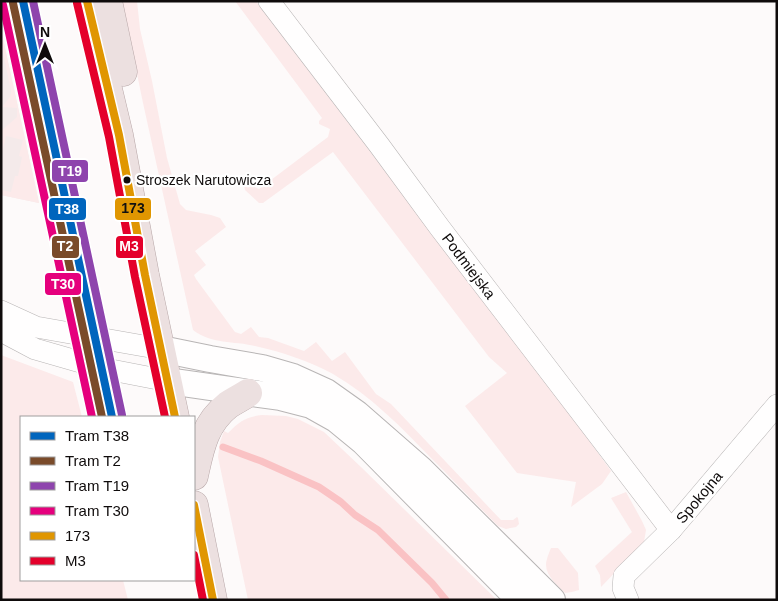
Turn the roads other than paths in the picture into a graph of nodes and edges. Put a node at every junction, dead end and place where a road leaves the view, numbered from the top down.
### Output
1 (87, 1) edge
2 (108, 1) edge
3 (268, 1) edge
4 (119, 135) junction
5 (1, 311) edge
6 (1, 331) edge
7 (161, 349) junction
8 (168, 381) junction
9 (248, 393) junction
10 (777, 405) edge
11 (175, 416) edge
12 (195, 472) edge
13 (195, 510) edge
14 (671, 530) junction
15 (625, 594) edge
16 (213, 600) edge
17 (520, 600) edge
18 (552, 600) edge

1 - 4 highway
2 - 4 highway
3 - 14 street, Podmiejska
4 - 7 highway
5 - 7 street
6 - 8 street
7 - 8 highway
7 - 18 street
8 - 9 street
8 - 11 highway
9 - 12 highway
9 - 17 street
10 - 14 street, Spokojna
13 - 16 highway
14 - 15 street, Spokojna

